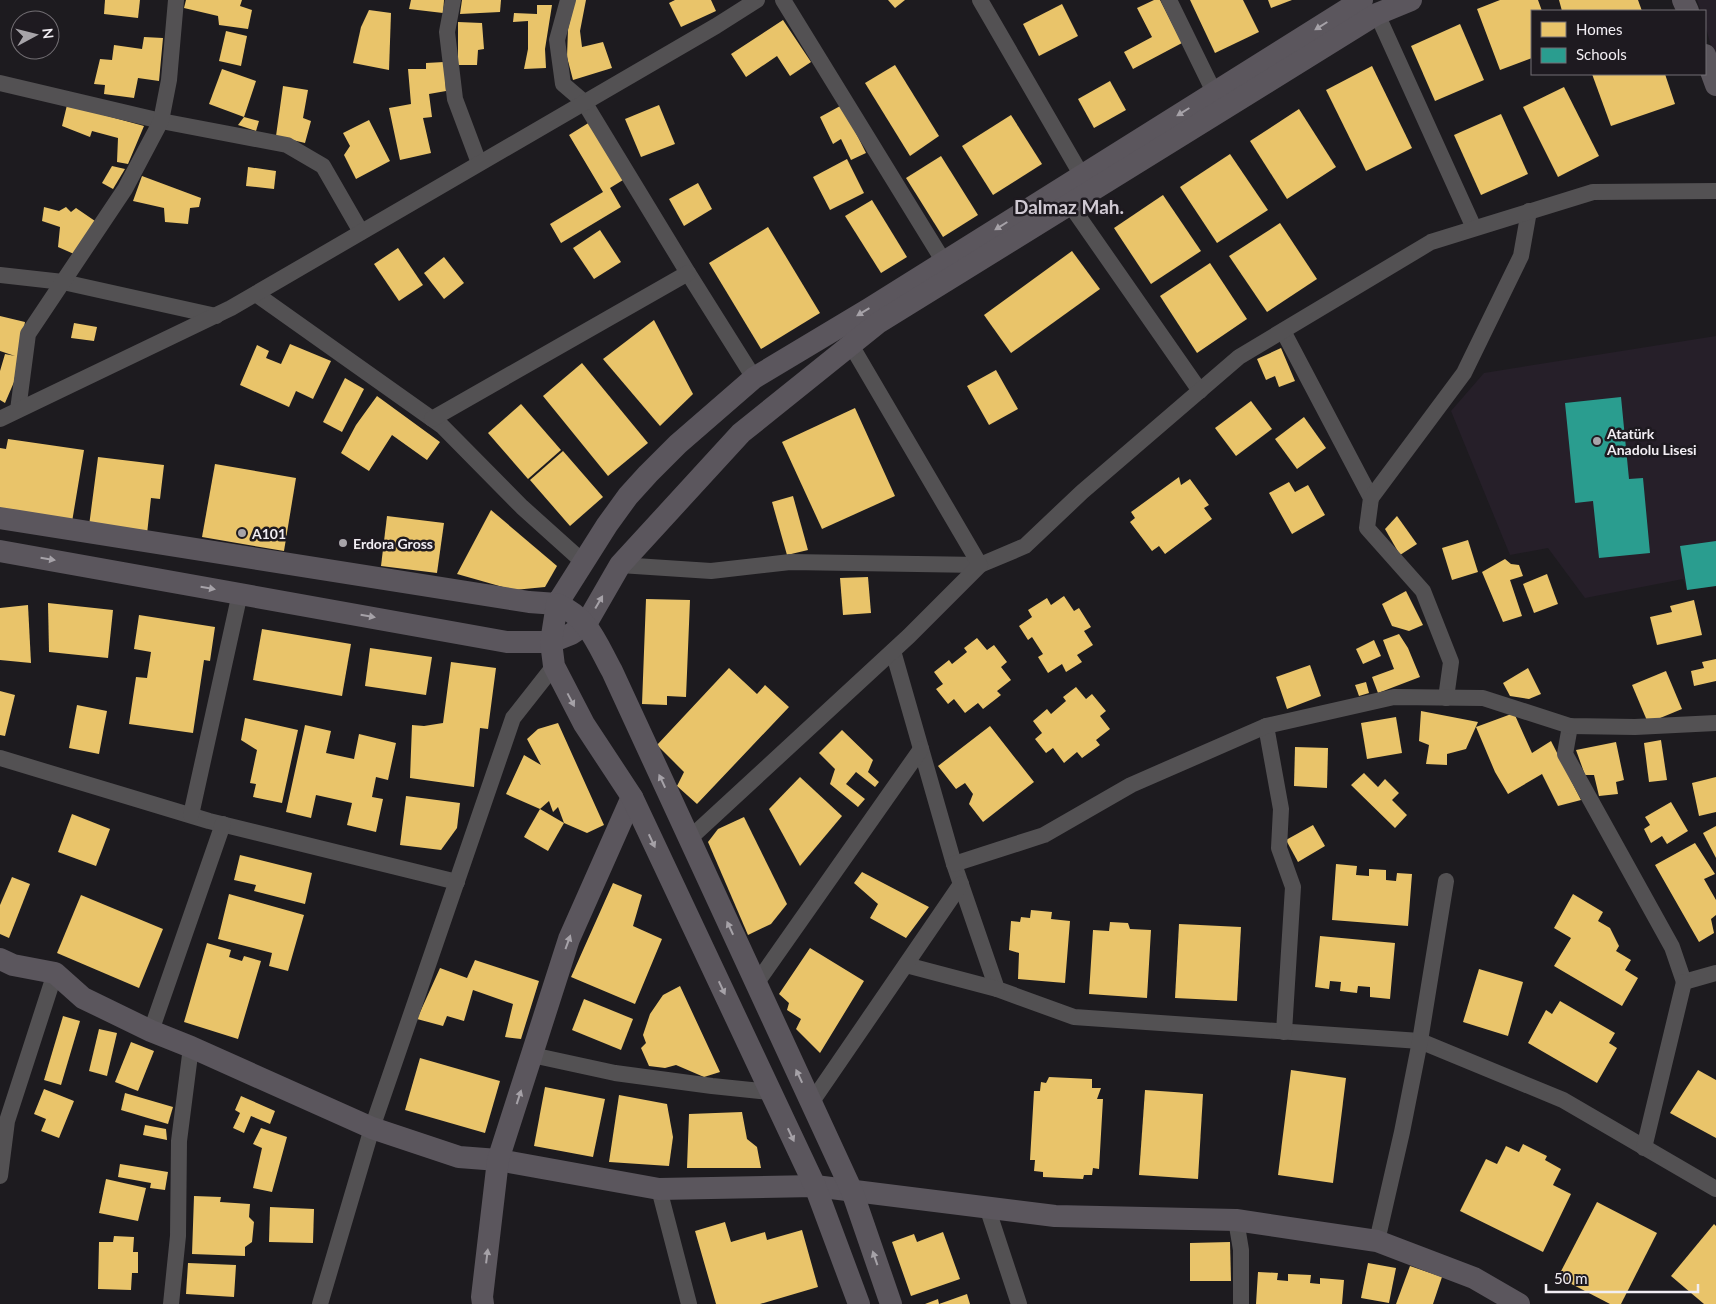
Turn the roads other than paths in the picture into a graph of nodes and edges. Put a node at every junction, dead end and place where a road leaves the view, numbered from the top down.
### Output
1 (176, 0) edge
2 (453, 0) edge
3 (568, 0) edge
4 (757, 0) edge
5 (783, 0) edge
6 (980, 0) edge
7 (1169, 0) edge
8 (1411, 0) edge
9 (1366, 4) edge
10 (1706, 58) edge
11 (0, 83) edge
12 (1716, 84) edge
13 (1214, 92) junction
14 (584, 102) junction
15 (161, 122) junction
16 (479, 163) junction
17 (1082, 176) junction
18 (1716, 191) edge
19 (1070, 203) junction
20 (1529, 211) junction
21 (1474, 228) junction
22 (362, 232) junction
23 (944, 262) junction
24 (688, 273) junction
25 (0, 275) edge
26 (63, 282) junction
27 (256, 294) junction
28 (216, 316) junction
29 (1283, 331) junction
30 (851, 345) junction
31 (754, 378) junction
32 (1200, 392) junction
33 (18, 410) junction
34 (0, 419) edge
35 (432, 419) junction
36 (1371, 498) junction
37 (0, 518) edge
38 (0, 551) edge
39 (582, 562) junction
40 (620, 565) junction
41 (980, 565) junction
42 (240, 593) junction
43 (557, 604) junction
44 (586, 624) junction
45 (551, 642) junction
46 (893, 651) junction
47 (554, 666) junction
48 (1446, 698) junction
49 (1716, 723) edge
50 (1266, 726) junction
51 (1570, 726) junction
52 (921, 749) junction
53 (0, 758) edge
54 (632, 797) junction
55 (191, 815) junction
56 (223, 824) junction
57 (689, 839) junction
58 (954, 864) junction
59 (1446, 881) dead end
60 (457, 882) junction
61 (961, 884) junction
62 (0, 959) edge
63 (906, 965) junction
64 (55, 973) junction
65 (1716, 973) edge
66 (1684, 982) junction
67 (756, 984) junction
68 (997, 989) junction
69 (151, 1031) junction
70 (1284, 1032) junction
71 (1420, 1041) junction
72 (191, 1047) junction
73 (532, 1055) junction
74 (770, 1092) junction
75 (811, 1103) junction
76 (5, 1108) edge
77 (372, 1128) junction
78 (1644, 1148) junction
79 (498, 1160) junction
80 (0, 1176) edge
81 (815, 1186) junction
82 (659, 1189) junction
83 (1716, 1189) edge
84 (852, 1190) junction
85 (987, 1207) junction
86 (1236, 1220) junction
87 (1377, 1241) junction
88 (171, 1304) edge
89 (320, 1304) edge
90 (483, 1304) edge
91 (689, 1304) edge
92 (859, 1304) edge
93 (891, 1304) edge
94 (1019, 1304) edge
95 (1242, 1304) edge
96 (1518, 1304) edge

1 - 15 street
2 - 16 street
3 - 14 street
4 - 14 street
5 - 23 street
6 - 17 street
7 - 13 street
8 - 9 main road
9 -> 13 main road
9 - 19 main road
9 - 21 street
10 - 12 main road
11 - 15 street
13 -> 17 main road
14 - 16 street
14 - 24 street
15 - 22 street
15 - 26 street
16 - 22 street
17 -> 23 main road
18 - 20 street
19 - 30 main road
19 - 32 street
20 - 21 street
20 - 36 street
21 - 29 street
22 - 27 street
23 -> 31 main road
24 - 31 street
24 - 35 street
25 - 26 street
26 - 28 street
26 - 33 street
27 - 28 street
27 - 35 street
28 - 33 street
29 - 32 street
29 - 36 street
30 - 40 main road
30 - 41 street
31 - 39 main road
32 - 41 street
33 - 34 street
35 - 39 street
36 - 48 street
37 - 43 main road
38 -> 42 main road
39 - 43 main road
40 - 41 street
44 -> 40 main road
41 - 46 street
42 -> 45 main road
42 - 55 street
43 - 44 main road
43 - 45 main road
44 - 45 main road
57 -> 44 main road
45 - 47 main road
46 - 52 street
46 - 57 street
47 -> 54 main road
47 - 60 street
48 - 50 street
48 - 51 street
49 - 51 street
50 - 58 street
50 - 70 street
51 - 66 street
52 - 58 street
52 - 67 street
53 - 55 street
73 -> 54 main road
54 -> 74 main road
55 - 56 street
56 - 60 street
56 - 69 street
67 -> 57 main road
58 - 61 street
59 - 71 street
60 - 77 street
61 - 63 street
61 - 68 street
62 - 64 main road
63 - 68 street
63 - 75 street
64 - 69 main road
64 - 76 street
65 - 66 street
66 - 78 street
75 -> 67 main road
68 - 70 street
69 - 72 main road
70 - 71 street
71 - 78 street
71 - 87 street
72 - 77 main road
72 - 88 street
73 - 74 street
79 -> 73 main road
74 -> 81 main road
75 - 84 main road
76 - 80 street
77 - 79 main road
77 - 89 street
78 - 83 street
79 - 82 main road
90 -> 79 main road
81 - 82 main road
81 - 84 main road
81 - 92 main road
82 - 91 street
84 - 85 main road
93 -> 84 main road
85 - 86 main road
85 - 94 street
86 - 87 main road
86 - 95 street
87 - 96 main road

